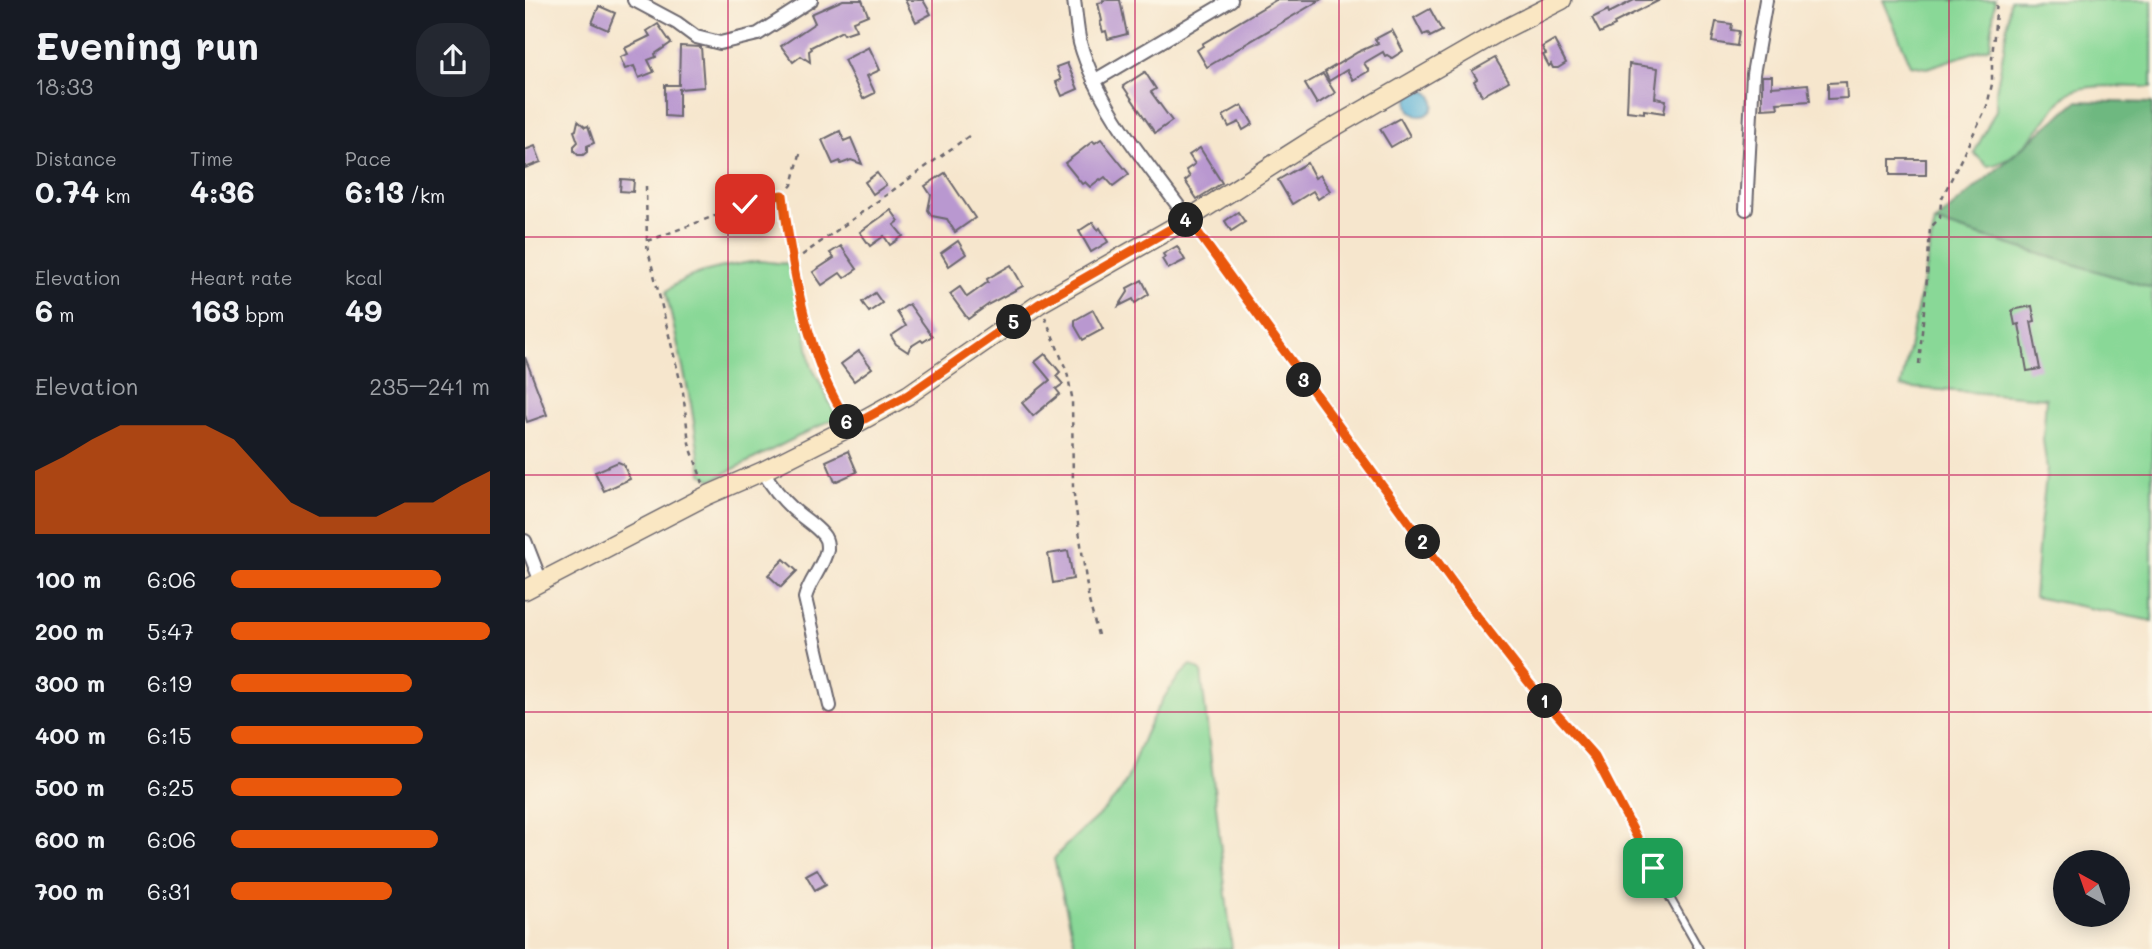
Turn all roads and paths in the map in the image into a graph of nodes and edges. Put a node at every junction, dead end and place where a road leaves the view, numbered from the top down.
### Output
1 (634, 0) edge
2 (811, 0) edge
3 (1075, 0) edge
4 (1231, 0) edge
5 (1562, 0) edge
6 (1766, 0) edge
7 (1997, 0) edge
8 (1094, 81) junction
9 (969, 136) dead end
10 (800, 154) dead end
11 (646, 186) dead end
12 (783, 195) junction
13 (1746, 209) dead end
14 (1188, 219) junction
15 (648, 241) junction
16 (794, 261) junction
17 (1039, 304) junction
18 (1919, 364) dead end
19 (850, 427) junction
20 (763, 471) junction
21 (706, 496) junction
22 (525, 541) edge
23 (533, 586) edge
24 (1099, 639) dead end
25 (830, 706) dead end
26 (1699, 949) edge

1 - 2 street
3 - 8 street
4 - 8 street
5 - 14 street
6 - 13 street
7 - 18 path
8 - 14 street
9 - 16 path
10 - 12 path
11 - 15 path
12 - 15 path
12 - 16 path
14 - 17 street
14 - 26 lane
15 - 21 path
16 - 19 path
17 - 19 street
17 - 24 path
19 - 20 street
20 - 21 street
20 - 25 street
21 - 23 street
22 - 23 street

